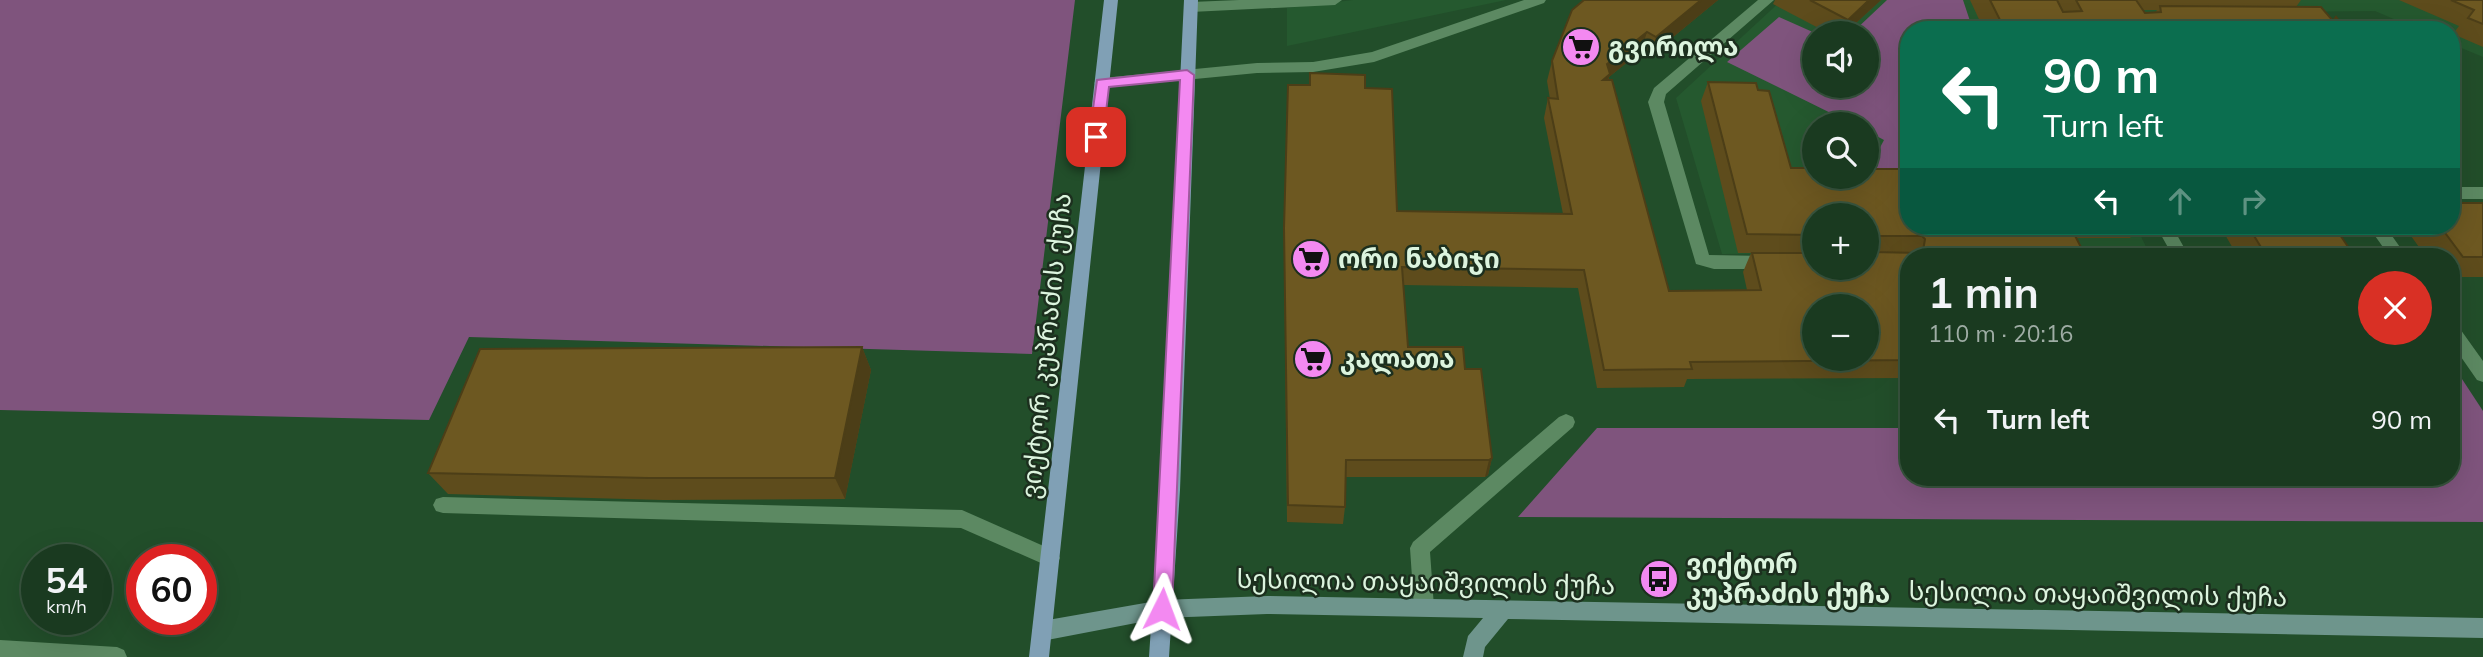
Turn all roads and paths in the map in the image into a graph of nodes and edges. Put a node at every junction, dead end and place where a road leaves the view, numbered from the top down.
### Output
1 (1111, 0) edge
2 (1335, 0) edge
3 (1539, 0) edge
4 (1767, 0) edge
5 (1191, 4) edge
6 (1187, 75) junction
7 (1102, 83) junction
8 (2460, 193) edge
9 (2483, 193) edge
10 (1802, 263) edge
11 (2460, 342) edge
12 (2483, 374) edge
13 (1566, 422) dead end
14 (443, 505) edge
15 (1050, 558) junction
16 (1424, 607) junction
17 (1505, 608) junction
18 (1162, 609) junction
19 (2483, 628) edge
20 (1042, 631) junction
21 (0, 650) edge
22 (117, 657) edge
23 (1039, 657) edge
24 (1159, 657) edge
25 (1473, 657) edge

1 - 7 main road, ვიქტორ კუპრაძის ქუჩა
2 - 5 lane
3 - 6 lane
4 - 10 lane
5 - 6 main road
6 - 7 lane
6 - 18 main road
7 - 15 main road, ვიქტორ კუპრაძის ქუჩა
8 - 9 lane
11 - 12 lane
13 - 16 lane
14 - 15 lane
15 - 20 main road, ვიქტორ კუპრაძის ქუჩა
16 - 17 main road, სესილია თაყაიშვილის ქუჩა
16 - 18 main road, სესილია თაყაიშვილის ქუჩა
17 - 19 main road, სესილია თაყაიშვილის ქუჩა
17 - 25 main road
18 - 20 main road, სესილია თაყაიშვილის ქუჩა
18 - 24 main road
20 - 23 main road, ვიქტორ კუპრაძის ქუჩა
21 - 22 lane

